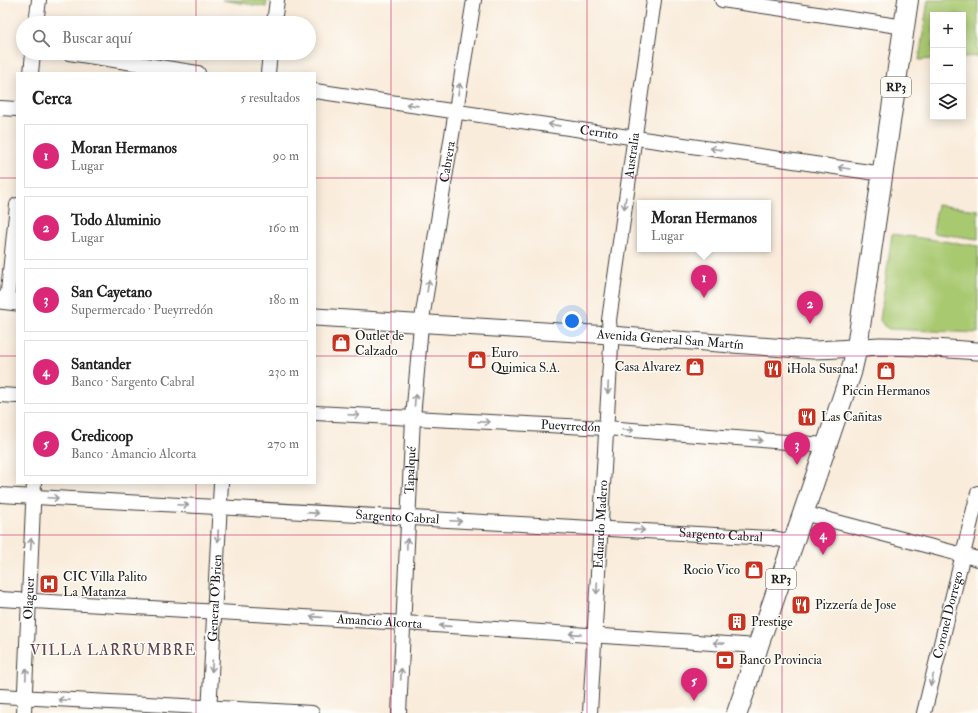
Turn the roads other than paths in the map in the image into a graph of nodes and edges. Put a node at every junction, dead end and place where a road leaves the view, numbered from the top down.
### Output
1 (39, 0) edge
2 (277, 0) edge
3 (474, 0) edge
4 (654, 0) edge
5 (722, 0) edge
6 (908, 0) edge
7 (37, 16) edge
8 (275, 16) edge
9 (905, 27) junction
10 (32, 60) edge
11 (114, 60) edge
12 (269, 60) edge
13 (31, 72) edge
14 (192, 72) edge
15 (268, 72) edge
16 (316, 91) edge
17 (0, 108) edge
18 (16, 109) edge
19 (455, 111) junction
20 (635, 136) junction
21 (883, 174) junction
22 (16, 216) edge
23 (8, 301) edge
24 (316, 317) edge
25 (422, 325) junction
26 (610, 335) junction
27 (858, 347) junction
28 (978, 351) edge
29 (0, 395) edge
30 (16, 396) edge
31 (316, 413) edge
32 (413, 418) junction
33 (606, 428) junction
34 (826, 445) junction
35 (34, 484) edge
36 (221, 484) edge
37 (978, 492) edge
38 (0, 495) edge
39 (33, 497) junction
40 (220, 507) junction
41 (803, 513) junction
42 (408, 519) junction
43 (600, 528) junction
44 (794, 542) junction
45 (962, 555) junction
46 (978, 558) edge
47 (0, 599) edge
48 (28, 600) junction
49 (215, 611) junction
50 (404, 623) junction
51 (594, 636) junction
52 (758, 646) junction
53 (0, 696) edge
54 (25, 698) junction
55 (209, 710) edge
56 (24, 713) edge
57 (312, 713) edge
58 (400, 713) edge
59 (590, 713) edge
60 (737, 713) edge
61 (924, 713) edge

1 - 7 street
2 - 8 street
19 -> 3 street, Cabrera
4 - 20 street, Australia
5 - 9 street
6 - 9 highway, RP3
9 - 21 highway, RP3
10 - 13 street
11 - 14 street
12 - 15 street
19 -> 16 street, Cerrito
17 - 18 street
20 -> 19 street, Cerrito
25 -> 19 street, Cabrera
21 -> 20 street, Cerrito
20 -> 26 street, Australia
21 - 27 highway, RP3
22 - 23 street
24 - 25 main road, Avenida General San Martín
25 - 26 main road, Avenida General San Martín
32 -> 25 street, Tapalqué
26 - 27 main road, Avenida General San Martín
26 -> 33 street, Eduardo Madero
27 - 28 main road, Avenida General San Martín
27 - 34 highway, RP3
29 - 30 street
31 -> 32 street, Pueyrredón
32 -> 33 street, Pueyrredón
32 - 42 street, Tapalqué
33 -> 34 street, Pueyrredón
33 - 43 street, Eduardo Madero
34 - 41 highway, RP3
35 - 39 street, Olaguer
36 - 40 street, General O'Brien
37 - 45 street, Coronel Dorrego
38 - 39 street, Sargento Cabral
39 -> 40 street, Sargento Cabral
48 -> 39 street, Olaguer
40 -> 42 street, Sargento Cabral
40 -> 49 street, General O'Brien
41 - 44 highway, RP3
41 - 45 street
42 -> 43 street, Sargento Cabral
50 -> 42 street, Tapalqué
43 -> 44 street, Sargento Cabral
43 -> 51 street, Eduardo Madero
44 - 52 highway, RP3
45 - 46 street
45 -> 61 street, Coronel Dorrego
47 - 48 street, Amancio Alcorta
48 - 49 street, Amancio Alcorta
54 -> 48 street, Olaguer
50 -> 49 street, Amancio Alcorta
49 -> 55 street, General O'Brien
51 -> 50 street, Amancio Alcorta
58 -> 50 street, Tapalqué
52 -> 51 street, Amancio Alcorta
51 - 59 street, Eduardo Madero
52 - 60 highway, RP3
53 - 54 street
55 -> 54 street
54 - 56 street, Olaguer
55 - 57 street

